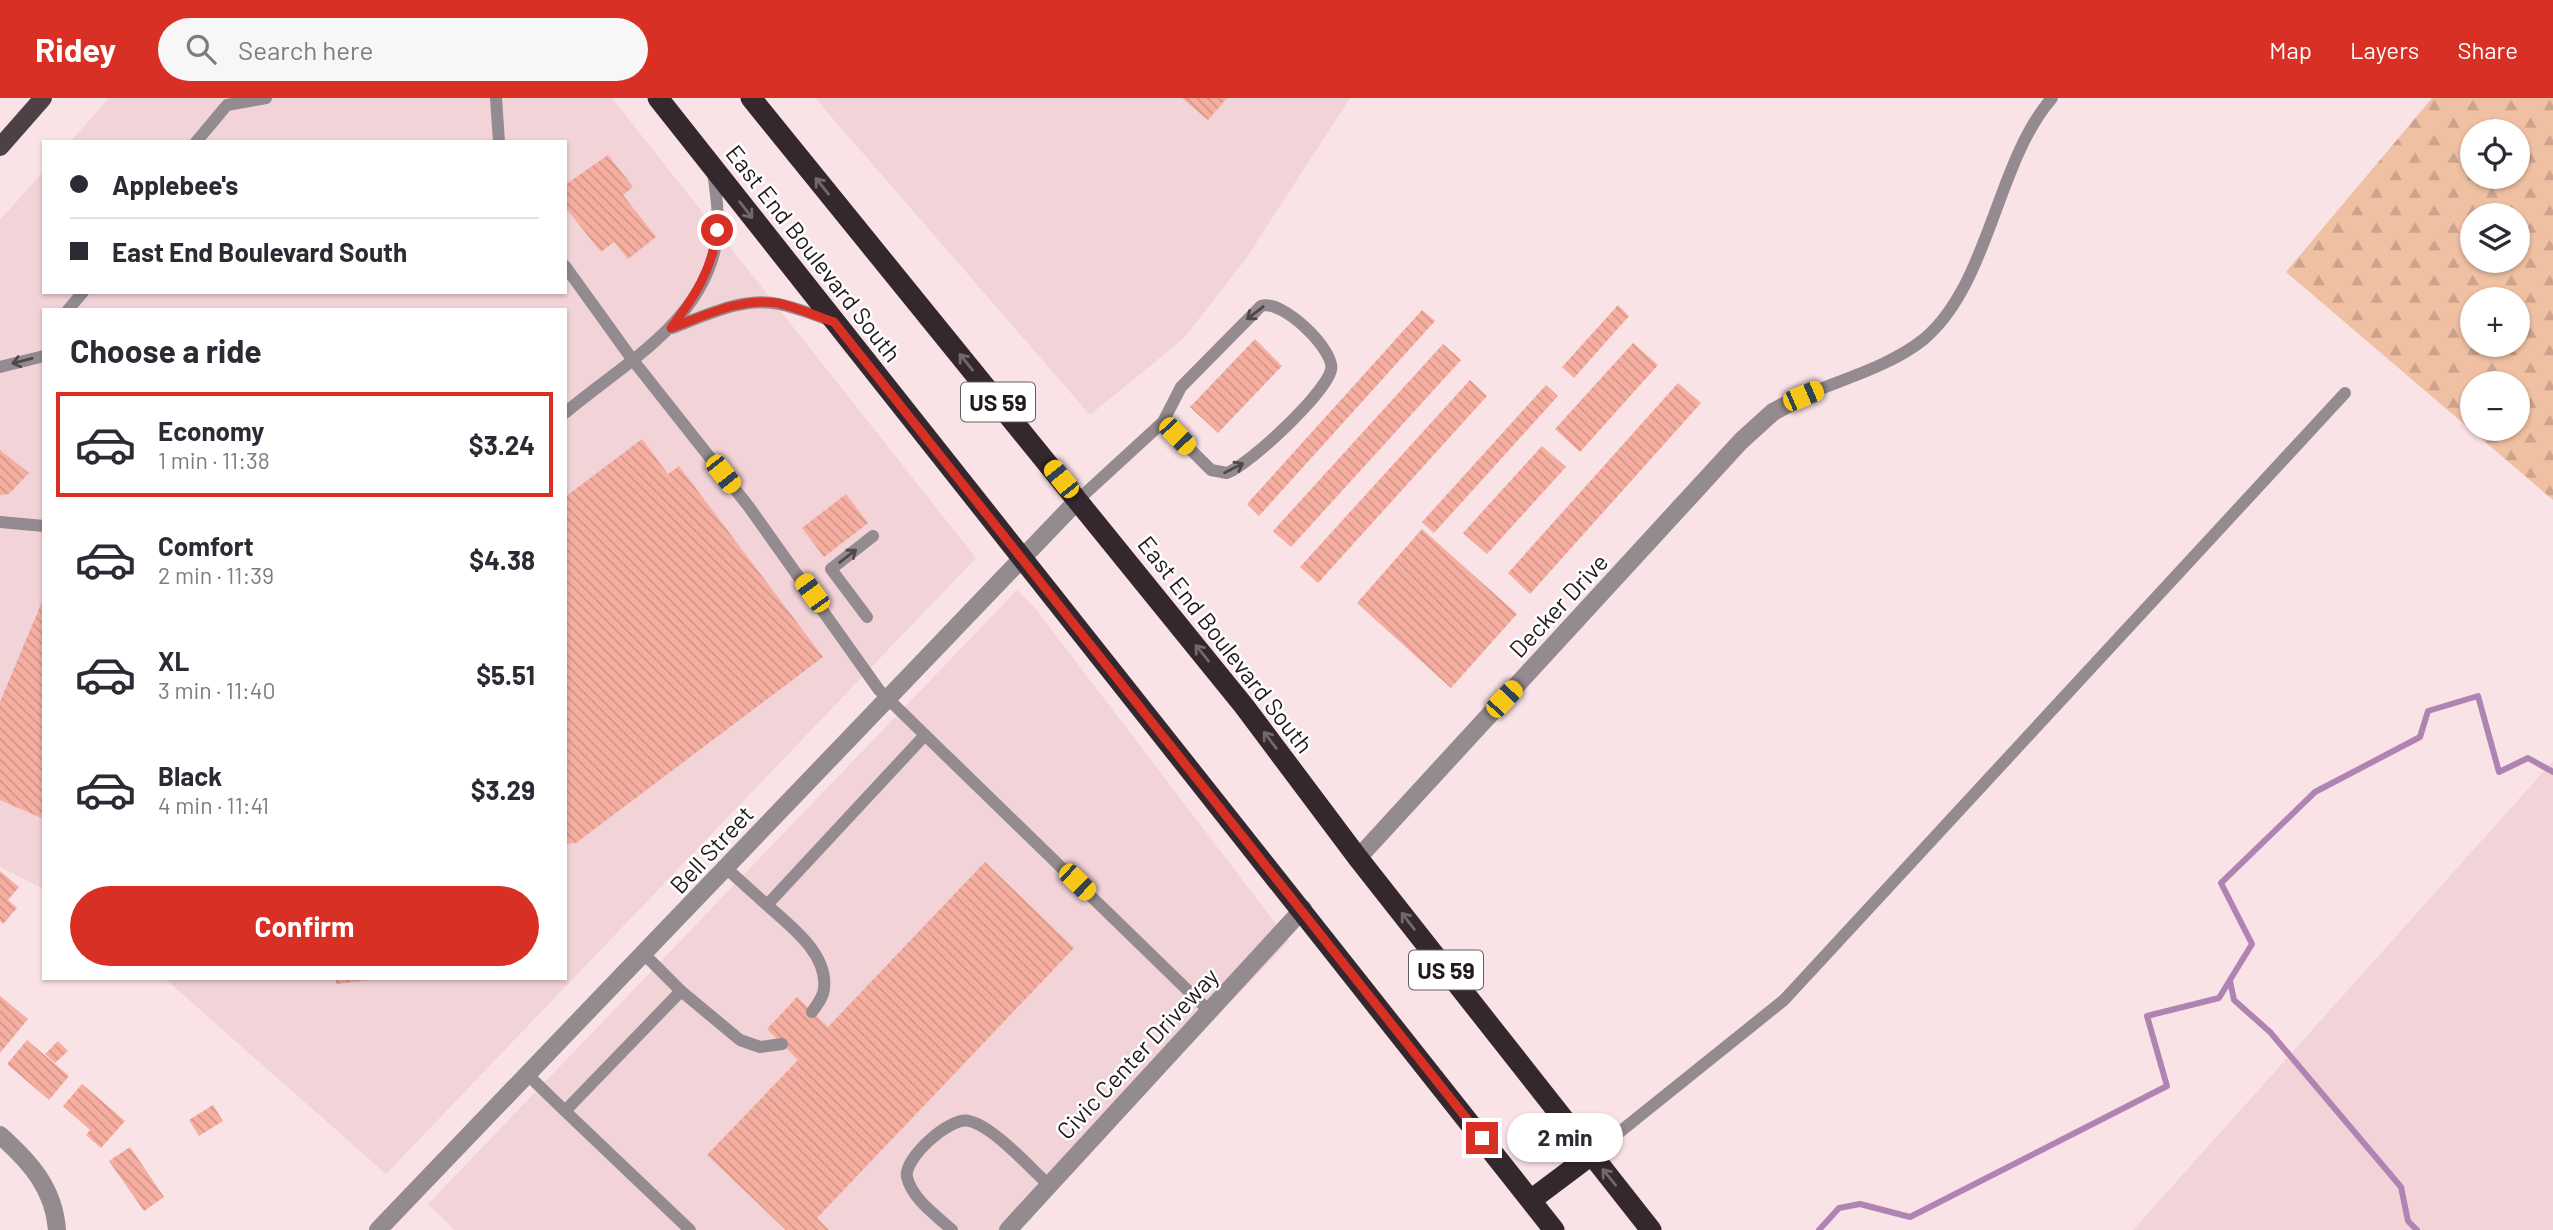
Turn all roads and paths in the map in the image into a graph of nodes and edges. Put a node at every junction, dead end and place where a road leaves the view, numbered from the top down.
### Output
1 (43, 98) edge
2 (266, 98) edge
3 (496, 98) edge
4 (659, 98) edge
5 (751, 98) edge
6 (2052, 98) edge
7 (198, 140) edge
8 (499, 140) edge
9 (0, 147) edge
10 (713, 167) junction
11 (567, 269) edge
12 (81, 294) edge
13 (70, 308) edge
14 (834, 322) junction
15 (671, 328) junction
16 (42, 356) edge
17 (632, 359) junction
18 (0, 367) edge
19 (2345, 393) dead end
20 (1803, 396) joint
21 (567, 411) edge
22 (1163, 422) junction
23 (1078, 500) junction
24 (0, 522) edge
25 (42, 527) edge
26 (873, 536) dead end
27 (1021, 558) junction
28 (867, 617) dead end
29 (887, 698) junction
30 (925, 735) junction
31 (1358, 858) junction
32 (726, 868) junction
33 (767, 905) junction
34 (1303, 909) junction
35 (644, 954) junction
36 (681, 990) junction
37 (1209, 1011) junction
38 (813, 1012) dead end
39 (782, 1044) dead end
40 (528, 1075) junction
41 (565, 1111) junction
42 (0, 1135) edge
43 (1591, 1155) junction
44 (1049, 1185) junction
45 (1531, 1200) junction
46 (57, 1230) edge
47 (378, 1230) edge
48 (690, 1230) edge
49 (952, 1230) edge
50 (1008, 1230) edge
51 (1554, 1230) edge
52 (1651, 1230) edge

1 - 9 main road
2 - 7 lane
3 - 8 lane
4 - 10 highway, East End Boulevard South / US 59
23 -> 5 highway, East End Boulevard South / US 59
6 - 20 lane
10 -> 14 highway, East End Boulevard South / US 59
10 - 15 lane
11 - 17 lane
12 - 13 lane
14 - 15 lane
14 - 27 highway, East End Boulevard South / US 59
15 - 17 lane
16 -> 18 lane
17 - 21 lane
17 - 29 lane
19 - 43 lane
20 - 31 street, Decker Drive
22 -> 22 lane
22 - 23 lane
23 - 27 street, Bell Street
31 -> 23 highway, East End Boulevard South / US 59
24 - 25 lane
28 -> 26 lane
27 - 29 street, Bell Street
27 - 34 highway, East End Boulevard South / US 59
29 - 30 lane
29 - 32 street, Bell Street
30 - 33 lane
30 - 37 lane
43 -> 31 highway, East End Boulevard South / US 59
32 - 33 lane
32 - 35 street, Bell Street
33 - 38 lane
34 - 37 street, Civic Center Driveway
34 - 45 highway, East End Boulevard South / US 59
35 - 36 lane
35 - 40 street, Bell Street
36 - 39 lane
36 - 41 lane
37 - 44 street, Civic Center Driveway
40 - 41 lane
40 - 47 street, Bell Street
41 - 48 lane
42 - 46 street
43 - 45 highway
52 -> 43 highway, East End Boulevard South / US 59
44 - 49 lane
44 - 50 street, Civic Center Driveway
45 - 51 highway, East End Boulevard South / US 59

